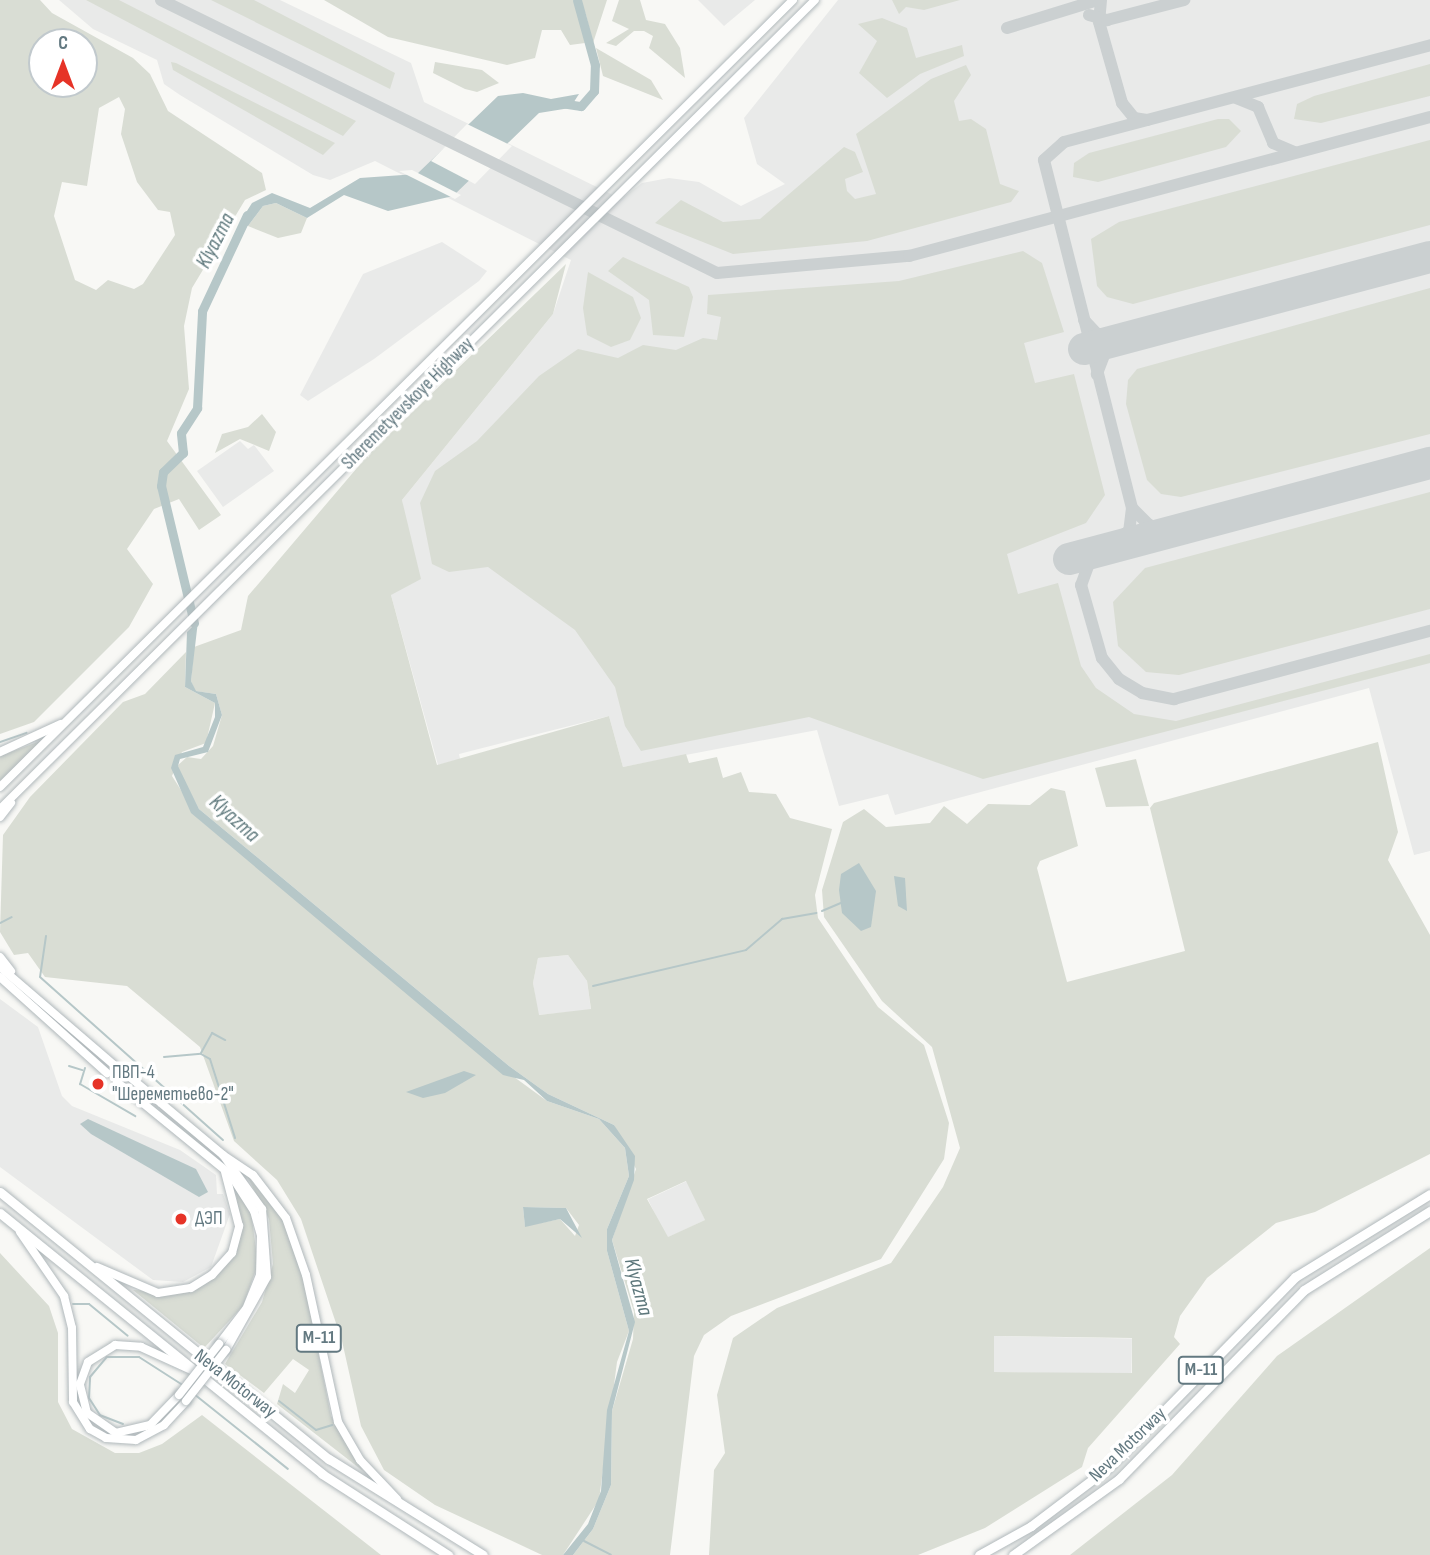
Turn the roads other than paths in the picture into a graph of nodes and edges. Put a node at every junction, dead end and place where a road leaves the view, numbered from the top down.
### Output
1 (793, 0) edge
2 (815, 0) edge
3 (72, 717) junction
4 (0, 752) edge
5 (30, 780) junction
6 (0, 787) edge
7 (0, 808) edge
8 (0, 817) edge
9 (0, 957) edge
10 (0, 967) edge
11 (0, 979) edge
12 (25, 986) junction
13 (114, 1065) dead end
14 (107, 1073) dead end
15 (125, 1073) dead end
16 (117, 1082) dead end
17 (222, 1159) junction
18 (0, 1192) edge
19 (1430, 1194) edge
20 (1430, 1211) edge
21 (0, 1213) edge
22 (14, 1224) junction
23 (82, 1258) junction
24 (194, 1372) junction
25 (182, 1398) junction
26 (419, 1520) junction
27 (448, 1555) edge
28 (484, 1555) edge
29 (979, 1555) edge
30 (1013, 1555) edge

1 - 3 main road, Sheremetyevskoye Highway
2 - 5 main road, Sheremetyevskoye Highway
3 - 4 main road
3 - 6 main road, Sheremetyevskoye Highway
5 - 7 main road, Sheremetyevskoye Highway
5 - 8 main road
9 - 12 main road
10 - 12 main road
11 - 14 main road
12 - 13 main road
15 - 17 main road, М-11
16 - 17 main road, М-11
17 - 23 main road, М-11
17 - 25 main road, М-11, bridge
17 - 26 main road, М-11
18 - 23 highway, Neva Motorway / М-11
19 - 29 highway, Neva Motorway / М-11
20 - 30 highway, Neva Motorway / М-11
21 - 22 highway, Neva Motorway / М-11
22 - 24 highway, Neva Motorway / М-11
22 - 25 main road, М-11
23 - 26 highway, Neva Motorway / М-11
24 - 25 main road, М-11
24 - 27 highway, Neva Motorway / М-11
26 - 28 highway, Neva Motorway / М-11

